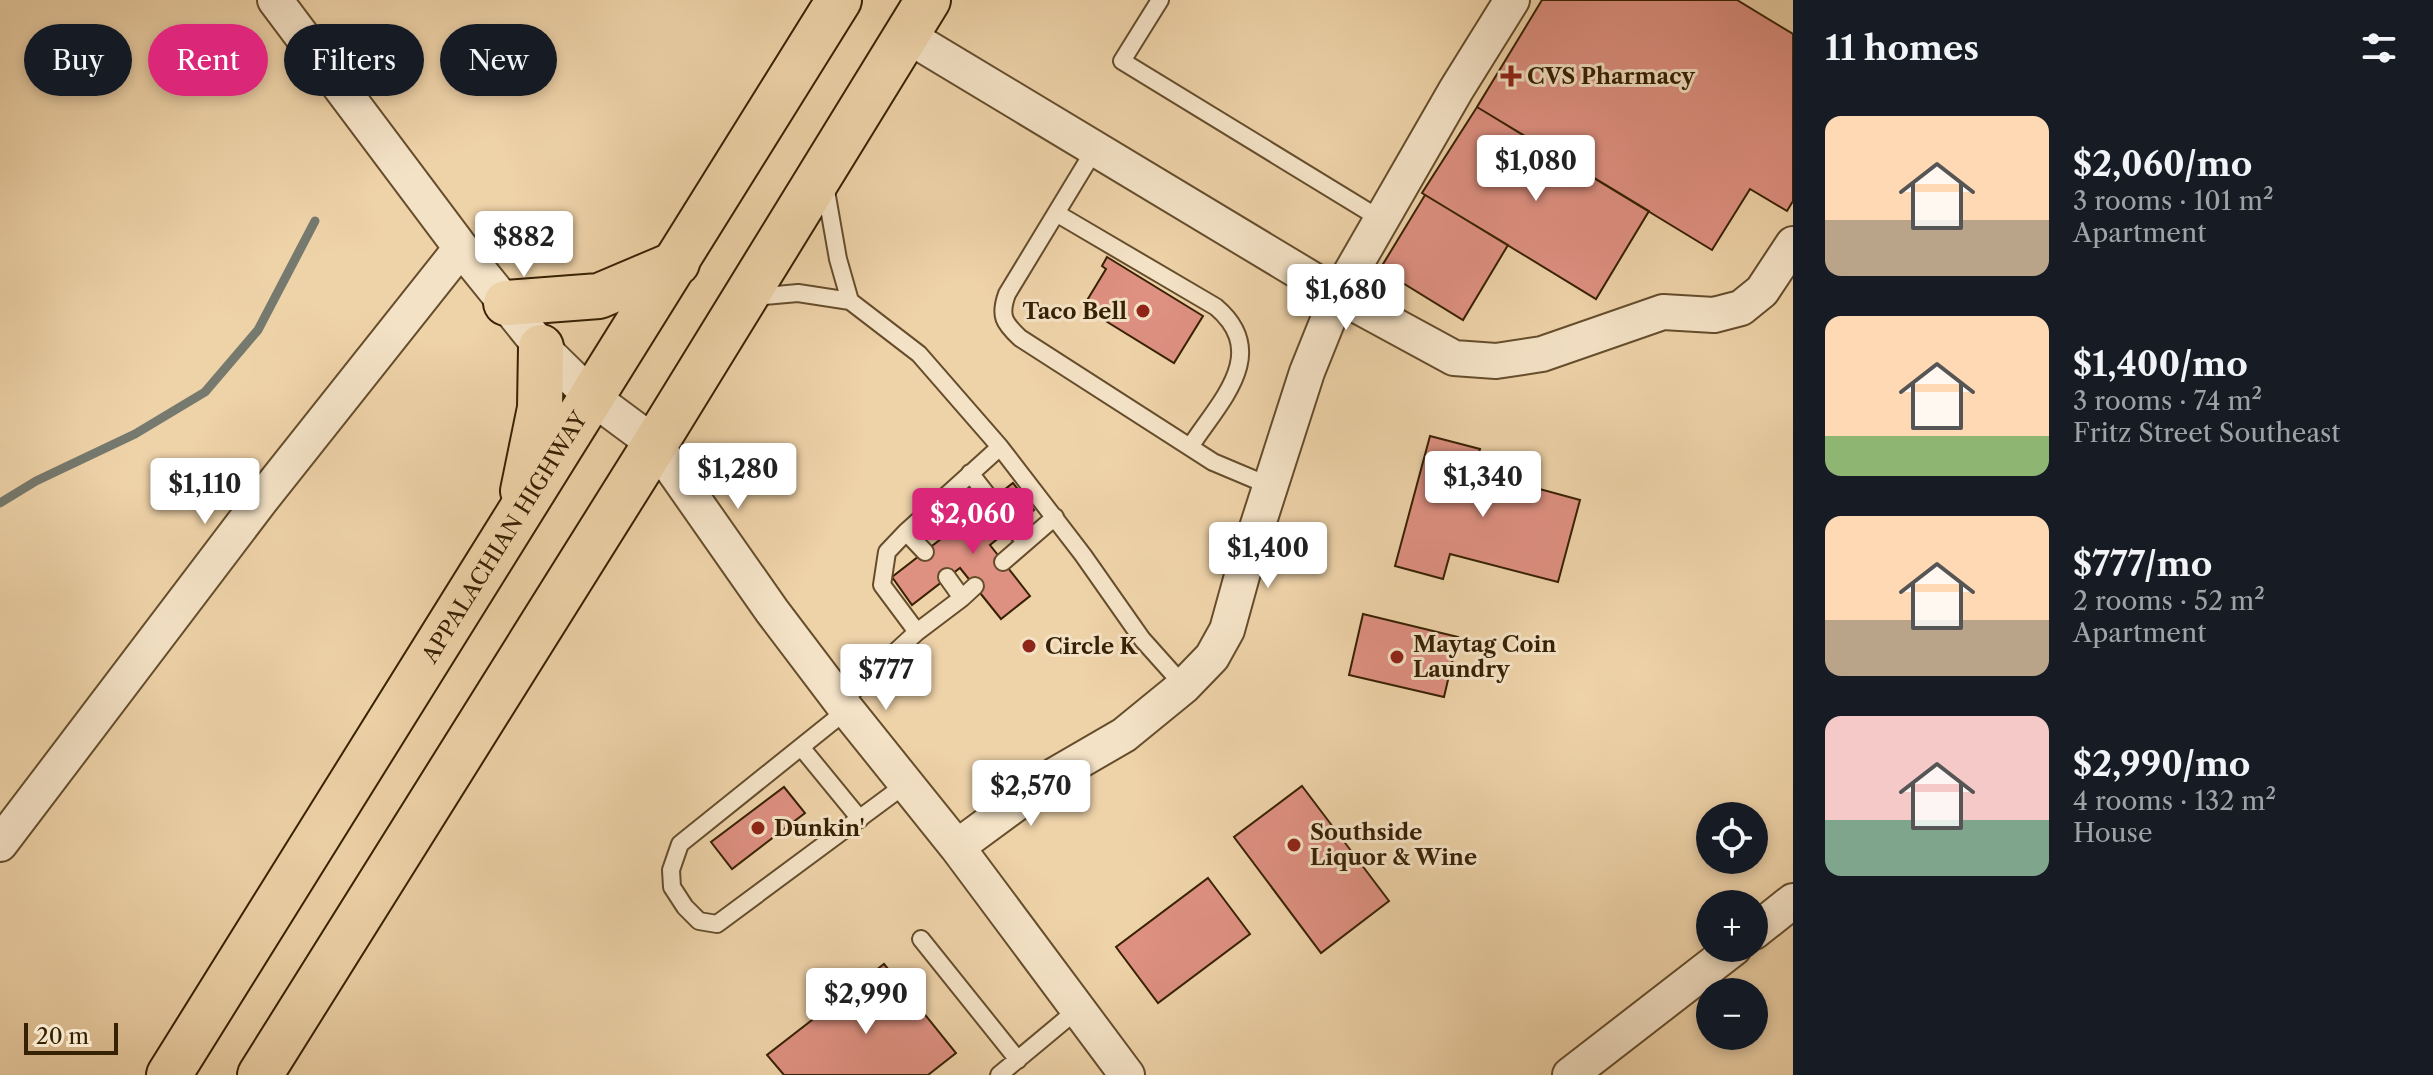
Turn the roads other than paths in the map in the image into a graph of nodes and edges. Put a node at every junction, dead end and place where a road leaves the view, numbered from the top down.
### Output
1 (275, 0) edge
2 (839, 0) edge
3 (1160, 0) edge
4 (1512, 0) edge
5 (917, 18) edge
6 (1095, 149) junction
7 (822, 171) junction
8 (1056, 213) junction
9 (1382, 220) junction
10 (1793, 244) edge
11 (461, 248) junction
12 (677, 263) junction
13 (1338, 295) junction
14 (744, 298) junction
15 (850, 301) junction
16 (506, 303) junction
17 (541, 347) junction
18 (593, 398) junction
19 (655, 444) junction
20 (1000, 447) junction
21 (1190, 447) junction
22 (970, 473) junction
23 (1270, 486) junction
24 (991, 500) dead end
25 (934, 506) junction
26 (518, 515) junction
27 (1055, 517) junction
28 (1013, 527) dead end
29 (953, 530) dead end
30 (906, 532) junction
31 (1025, 542) junction
32 (925, 552) dead end
33 (1003, 562) dead end
34 (947, 577) dead end
35 (975, 586) dead end
36 (962, 598) junction
37 (917, 632) junction
38 (1184, 686) junction
39 (844, 706) junction
40 (801, 747) junction
41 (906, 784) junction
42 (860, 819) junction
43 (0, 844) edge
44 (957, 847) junction
45 (1793, 901) edge
46 (1768, 921) edge
47 (921, 939) dead end
48 (1716, 962) edge
49 (1077, 1010) junction
50 (1018, 1060) junction
51 (169, 1075) edge
52 (260, 1075) edge
53 (999, 1075) edge
54 (1127, 1075) edge
55 (1570, 1075) edge

1 - 11 street
2 - 12 highway, APPALACHIAN HIGHWAY
3 - 9 lane
4 - 9 street
5 - 6 street
5 - 7 highway
6 - 8 lane
6 - 13 street
7 - 14 highway
7 - 15 lane
8 - 21 lane
8 - 21 lane
9 - 13 street
10 - 13 street
11 - 16 street
11 - 43 street
12 - 16 highway
12 - 18 highway, APPALACHIAN HIGHWAY
13 - 23 street
14 - 15 lane
14 - 19 highway
15 - 20 lane
16 - 17 street
17 - 18 street
17 - 26 highway
18 - 19 street
18 - 26 highway, APPALACHIAN HIGHWAY
19 - 39 street
19 - 52 highway
20 - 22 lane
20 - 27 lane
21 - 23 lane
22 - 24 lane
22 - 25 lane
23 - 38 street
25 - 29 lane
25 - 30 lane
26 - 51 highway, APPALACHIAN HIGHWAY
27 - 31 lane
27 - 38 lane
28 - 31 lane
30 - 32 lane
30 - 37 lane
31 - 33 lane
34 - 36 lane
35 - 36 lane
36 - 37 lane
37 - 39 lane
38 - 44 street
39 - 40 lane
39 - 41 street
40 - 42 lane
40 - 42 lane
41 - 42 lane
41 - 44 street
44 - 49 street
45 - 46 street
47 - 50 lane
48 - 55 street
49 - 50 lane
49 - 54 street
50 - 53 lane

